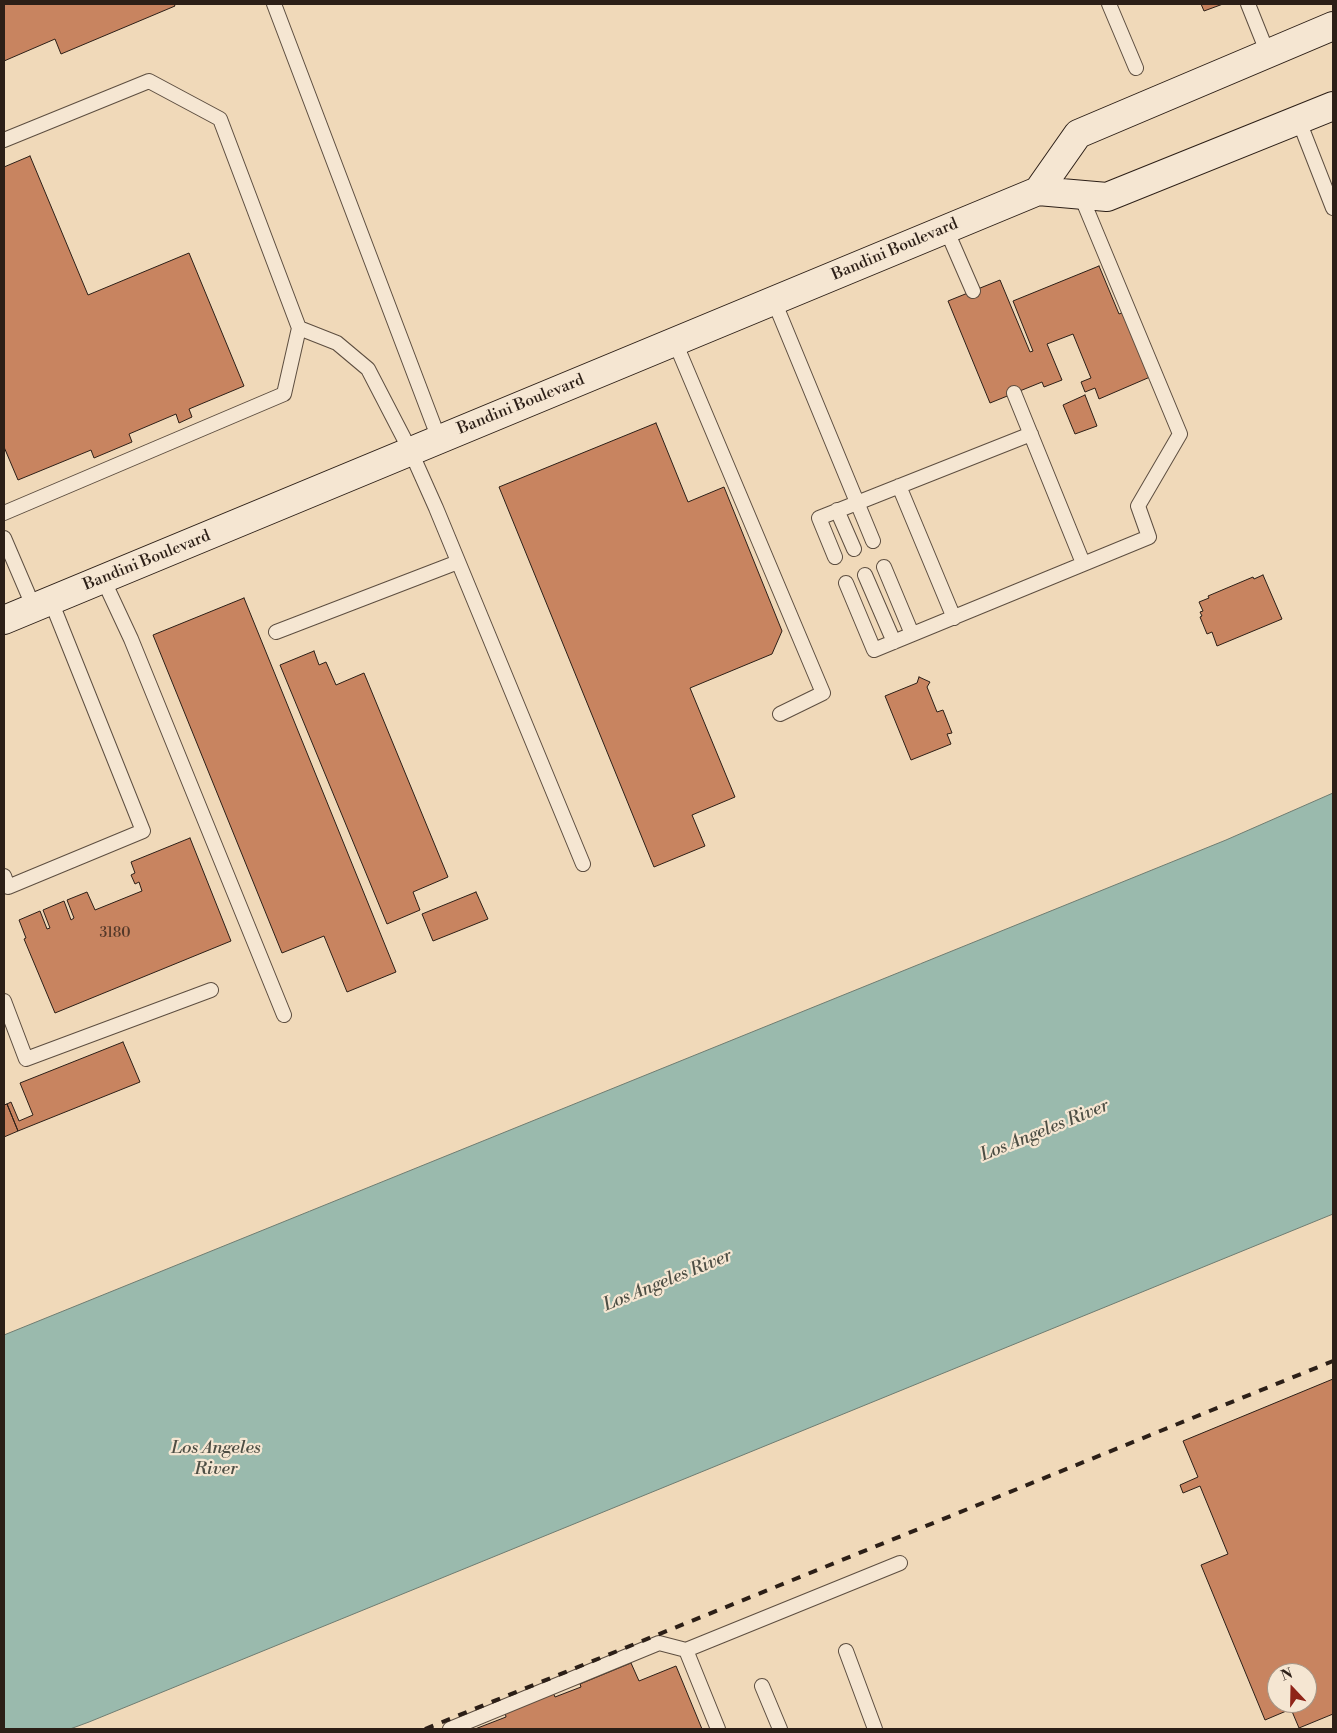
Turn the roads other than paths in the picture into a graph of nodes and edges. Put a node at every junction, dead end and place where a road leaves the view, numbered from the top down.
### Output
1 (274, 4) edge
2 (1109, 4) edge
3 (1248, 4) edge
4 (1333, 26) edge
5 (1268, 54) junction
6 (1136, 68) dead end
7 (1333, 106) edge
8 (1299, 120) junction
9 (4, 140) edge
10 (1038, 191) junction
11 (1081, 196) junction
12 (1333, 208) edge
13 (946, 228) junction
14 (973, 291) dead end
15 (774, 301) junction
16 (298, 328) junction
17 (675, 342) junction
18 (1014, 393) dead end
19 (1032, 434) junction
20 (439, 439) junction
21 (411, 452) junction
22 (898, 486) junction
23 (857, 503) junction
24 (837, 510) junction
25 (4, 512) edge
26 (4, 538) edge
27 (873, 541) dead end
28 (854, 549) dead end
29 (835, 557) dead end
30 (458, 562) junction
31 (1084, 564) junction
32 (884, 567) dead end
33 (865, 575) dead end
34 (103, 579) junction
35 (846, 583) dead end
36 (43, 604) junction
37 (954, 618) junction
38 (4, 620) edge
39 (276, 632) dead end
40 (912, 634) junction
41 (894, 642) junction
42 (780, 714) dead end
43 (583, 864) dead end
44 (5, 884) edge
45 (211, 990) dead end
46 (4, 1001) edge
47 (284, 1015) dead end
48 (900, 1563) dead end
49 (686, 1650) junction
50 (846, 1650) dead end
51 (762, 1686) dead end
52 (450, 1729) edge
53 (718, 1729) edge
54 (780, 1729) edge
55 (875, 1729) edge

1 - 20 lane
2 - 6 lane
3 - 5 lane
4 - 5 main road
5 - 10 main road
7 - 8 main road, Bandini Boulevard
8 - 11 main road, Bandini Boulevard
8 - 12 lane
9 - 16 lane
10 - 11 main road, Bandini Boulevard
10 - 13 main road, Bandini Boulevard
11 - 31 lane
13 - 14 lane
13 - 15 main road, Bandini Boulevard
15 - 17 main road, Bandini Boulevard
15 - 23 lane
16 - 21 lane
16 - 25 lane
17 - 20 main road, Bandini Boulevard
17 - 42 lane
18 - 19 lane
19 - 22 lane
19 - 31 lane
20 - 21 main road, Bandini Boulevard
21 - 30 lane
21 - 34 main road, Bandini Boulevard
22 - 23 lane
22 - 37 lane
23 - 24 lane
23 - 27 lane
24 - 28 lane
24 - 29 lane
26 - 36 lane
30 - 39 lane
30 - 43 lane
31 - 37 lane
32 - 40 lane
33 - 41 lane
34 - 36 main road, Bandini Boulevard
34 - 47 lane
35 - 41 lane
36 - 38 main road, Bandini Boulevard
36 - 44 lane
37 - 40 lane
40 - 41 lane
45 - 46 lane
48 - 49 lane
49 - 52 lane
49 - 53 lane
50 - 55 lane
51 - 54 lane

